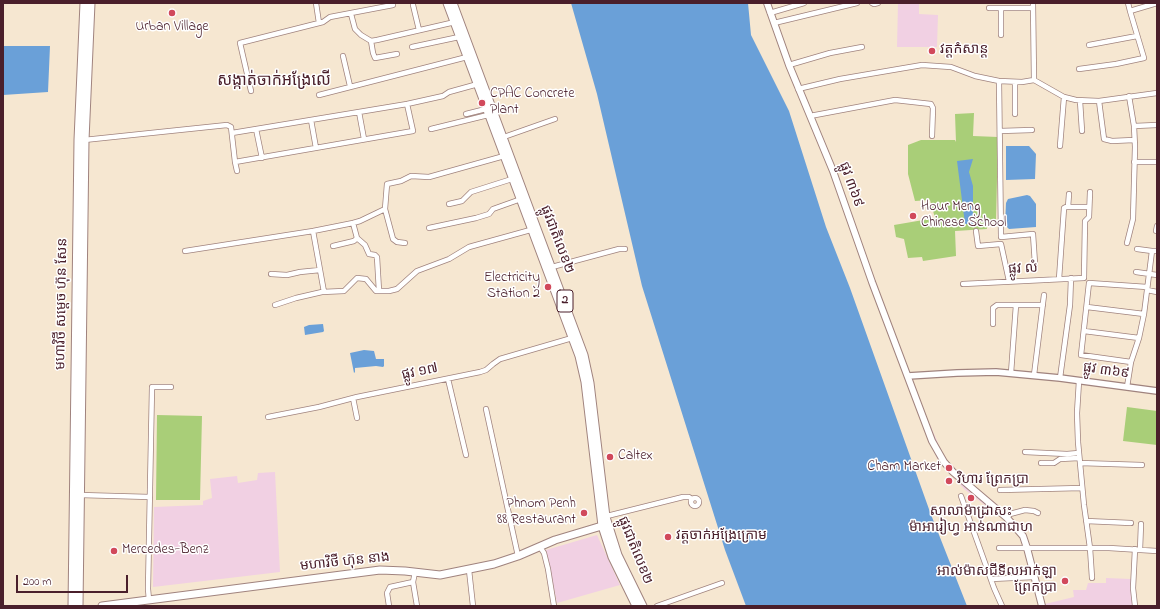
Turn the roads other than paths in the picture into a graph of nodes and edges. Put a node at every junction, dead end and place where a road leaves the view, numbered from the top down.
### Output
1 (84, 3) edge
2 (91, 3) edge
3 (316, 3) edge
4 (447, 3) edge
5 (453, 3) edge
6 (767, 3) edge
7 (804, 3) edge
8 (857, 3) edge
9 (872, 3) edge
10 (878, 3) edge
11 (1128, 3) edge
12 (1157, 3) edge
13 (393, 5) dead end
14 (413, 5) dead end
15 (1033, 5) edge
16 (989, 8) dead end
17 (1001, 8) junction
18 (1130, 11) junction
19 (770, 13) junction
20 (351, 14) junction
21 (457, 21) junction
22 (319, 23) junction
23 (774, 23) junction
24 (419, 30) junction
25 (1001, 36) dead end
26 (1137, 36) junction
27 (459, 37) junction
28 (371, 41) junction
29 (1089, 45) dead end
30 (412, 47) dead end
31 (862, 47) dead end
32 (397, 54) dead end
33 (343, 56) dead end
34 (467, 57) junction
35 (789, 65) junction
36 (1079, 69) dead end
37 (1034, 80) junction
38 (999, 81) junction
39 (1015, 82) junction
40 (480, 84) junction
41 (350, 86) junction
42 (798, 89) junction
43 (251, 91) dead end
44 (1157, 93) edge
45 (319, 94) dead end
46 (1129, 96) junction
47 (1064, 97) junction
48 (1080, 100) junction
49 (1099, 100) junction
50 (408, 104) junction
51 (359, 112) junction
52 (487, 112) junction
53 (466, 114) dead end
54 (1016, 114) dead end
55 (810, 116) junction
56 (555, 119) dead end
57 (311, 120) junction
58 (1157, 125) edge
59 (1134, 126) junction
60 (256, 129) junction
61 (431, 129) dead end
62 (1032, 130) dead end
63 (1000, 131) junction
64 (1082, 131) dead end
65 (232, 133) junction
66 (932, 136) dead end
67 (500, 138) junction
68 (364, 139) junction
69 (81, 140) junction
70 (1134, 140) junction
71 (1060, 146) dead end
72 (316, 148) junction
73 (504, 156) junction
74 (262, 158) junction
75 (235, 162) junction
76 (1134, 162) junction
77 (1157, 162) edge
78 (237, 171) dead end
79 (516, 178) junction
80 (1090, 192) dead end
81 (1069, 194) dead end
82 (520, 200) junction
83 (449, 204) dead end
84 (1068, 207) junction
85 (1090, 207) junction
86 (386, 209) junction
87 (353, 223) junction
88 (1157, 226) edge
89 (429, 228) dead end
90 (535, 228) junction
91 (314, 231) junction
92 (976, 231) dead end
93 (1156, 231) edge
94 (1000, 237) junction
95 (357, 238) junction
96 (405, 243) dead end
97 (1127, 243) dead end
98 (1001, 244) junction
99 (333, 246) dead end
100 (625, 249) dead end
101 (1137, 249) dead end
102 (185, 251) dead end
103 (1154, 251) edge
104 (1035, 264) dead end
105 (552, 267) junction
106 (320, 270) junction
107 (1136, 272) dead end
108 (271, 274) dead end
109 (1149, 274) junction
110 (1157, 275) edge
111 (1071, 278) junction
112 (1059, 279) junction
113 (1009, 281) junction
114 (963, 284) dead end
115 (1147, 289) junction
116 (379, 291) junction
117 (324, 292) junction
118 (1157, 292) edge
119 (1044, 295) dead end
120 (275, 305) dead end
121 (1016, 305) junction
122 (1042, 305) junction
123 (1087, 307) junction
124 (1144, 314) junction
125 (993, 324) dead end
126 (1084, 331) junction
127 (573, 333) junction
128 (1139, 338) junction
129 (1131, 362) junction
130 (1011, 373) junction
131 (1034, 375) junction
132 (908, 376) junction
133 (1060, 378) junction
134 (448, 379) junction
135 (1079, 381) junction
136 (171, 387) dead end
137 (1127, 387) junction
138 (1157, 391) edge
139 (353, 398) junction
140 (486, 410) dead end
141 (268, 417) dead end
142 (357, 418) dead end
143 (1025, 452) dead end
144 (466, 455) dead end
145 (1079, 458) junction
146 (1041, 463) dead end
147 (1142, 465) dead end
148 (1082, 488) junction
149 (1000, 490) dead end
150 (80, 495) junction
151 (961, 496) dead end
152 (150, 497) junction
153 (692, 499) dead end
154 (1038, 514) dead end
155 (1008, 518) junction
156 (604, 521) junction
157 (1086, 521) junction
158 (1130, 523) dead end
159 (1141, 524) dead end
160 (540, 547) junction
161 (999, 548) dead end
162 (1027, 548) junction
163 (1090, 548) junction
164 (1137, 549) junction
165 (1157, 551) edge
166 (518, 556) junction
167 (469, 570) junction
168 (415, 572) junction
169 (1034, 577) junction
170 (1092, 578) dead end
171 (991, 579) junction
172 (413, 582) junction
173 (722, 583) dead end
174 (149, 600) junction
175 (72, 606) edge
176 (79, 606) edge
177 (102, 606) edge
178 (388, 606) edge
179 (417, 606) edge
180 (473, 606) edge
181 (554, 606) edge
182 (636, 606) edge
183 (643, 606) edge
184 (657, 606) edge
185 (1002, 606) edge
186 (1042, 606) edge
187 (1135, 606) edge

1 - 69 main road, មហាវិថី សម្តេច ហ៊ុន សែន
2 - 69 main road, មហាវិថី សម្តេច ហ៊ុន សែន
3 - 22 street
4 - 21 main road, ផ្លូវជាតិលេខ២ / 2
5 - 21 main road, ផ្លូវជាតិលេខ២ / 2
6 - 19 main road, ផ្លូវ ៣៦៩
7 - 19 street
8 - 23 street
9 - 10 street
11 - 18 street
12 - 18 street
13 - 20 street
14 - 24 street
15 - 17 street
15 - 37 street
16 - 17 street
17 - 25 street
18 - 26 street
19 - 23 main road, ផ្លូវ ៣៦៩
20 - 22 street
20 - 28 street
21 - 24 street
21 - 27 main road, ផ្លូវជាតិលេខ២ / 2
21 - 40 main road, ផ្លូវជាតិលេខ២ / 2
22 - 43 street
23 - 35 main road, ផ្លូវ ៣៦៩
24 - 28 street
26 - 29 street
26 - 36 street
27 - 30 street
27 - 34 main road, ផ្លូវជាតិលេខ២ / 2
28 - 32 street
31 - 35 street
33 - 41 street
34 - 40 main road, ផ្លូវជាតិលេខ២ / 2
34 - 41 street
35 - 42 main road, ផ្លូវ ៣៦៩
37 - 39 street
37 - 47 street
38 - 39 street
38 - 42 street
38 - 63 street
39 - 54 street
40 - 50 street
40 - 52 main road, ផ្លូវជាតិលេខ២ / 2
40 - 67 main road, ផ្លូវជាតិលេខ២ / 2
41 - 45 street
42 - 55 main road, ផ្លូវ ៣៦៩
44 - 46 street
46 - 49 street
46 - 59 street
47 - 48 street
47 - 71 street
48 - 49 street
48 - 64 street
49 - 70 street
50 - 51 street
50 - 68 street
51 - 57 street
51 - 68 street
52 - 53 street
52 - 61 street
52 - 67 main road, ផ្លូវជាតិលេខ២ / 2
55 - 66 street
55 - 132 main road, ផ្លូវ ៣៦៩
56 - 67 street
57 - 60 street
57 - 72 street
58 - 59 street
59 - 70 street
60 - 65 street
60 - 74 street
62 - 63 street
63 - 94 street
65 - 69 street
65 - 75 street
67 - 73 main road, ផ្លូវជាតិលេខ២ / 2
67 - 79 main road, ផ្លូវជាតិលេខ២ / 2
68 - 72 street
69 - 150 main road, មហាវិថី សម្តេច ហ៊ុន សែន
69 - 175 main road, មហាវិថី សម្តេច ហ៊ុន សែន
70 - 76 street
72 - 74 street
73 - 79 main road, ផ្លូវជាតិលេខ២ / 2
73 - 86 street
74 - 75 street
75 - 78 street
76 - 77 street
76 - 97 street
79 - 82 main road, ផ្លូវជាតិលេខ២ / 2
79 - 83 street
79 - 90 main road, ផ្លូវជាតិលេខ២ / 2
80 - 85 street
81 - 84 street
82 - 89 street
82 - 90 main road, ផ្លូវជាតិលេខ២ / 2
84 - 85 street
84 - 112 street
85 - 111 street, ផ្លូវ លំ
86 - 87 street
86 - 96 street
87 - 91 street
87 - 95 street
88 - 93 street
90 - 105 main road, ផ្លូវជាតិលេខ២ / 2
90 - 116 street
90 - 127 main road, ផ្លូវជាតិលេខ២ / 2
91 - 102 street
91 - 106 street
92 - 98 street
94 - 98 street
94 - 104 street
95 - 99 street
95 - 116 street
98 - 113 street
100 - 105 street
101 - 103 street
103 - 109 street
105 - 127 main road, ផ្លូវជាតិលេខ២ / 2
106 - 108 street
106 - 117 street
107 - 109 street
109 - 110 street
109 - 115 street
111 - 112 street, ផ្លូវ លំ
111 - 133 street
112 - 113 street, ផ្លូវ លំ
113 - 114 street, ផ្លូវ លំ
115 - 118 street
115 - 123 street
115 - 124 street
116 - 117 street
117 - 120 street
119 - 122 street
121 - 122 street
121 - 125 street
121 - 130 street
122 - 131 street
123 - 124 street
123 - 126 street
124 - 128 street
126 - 128 street
126 - 129 street
127 - 134 street, ផ្លូវ ១៧
127 - 156 main road, ផ្លូវជាតិលេខ២ / 2
128 - 129 street
129 - 137 street
130 - 131 street, ផ្លូវ ៣៦៩
130 - 132 street, ផ្លូវ ៣៦៩
131 - 133 street, ផ្លូវ ៣៦៩
132 - 155 main road, ផ្លូវ ៣៦៩
133 - 135 street, ផ្លូវ ៣៦៩
134 - 139 street, ផ្លូវ ១៧
134 - 144 street
135 - 137 street, ផ្លូវ ៣៦៩
135 - 145 street
136 - 152 street
137 - 138 street, ផ្លូវ ៣៦៩
139 - 141 street, ផ្លូវ ១៧
139 - 142 street
140 - 166 street
143 - 145 street
145 - 146 street
145 - 147 street
145 - 148 street
148 - 149 street
148 - 157 street
150 - 152 street
150 - 176 main road, មហាវិថី សម្តេច ហ៊ុន សែន
151 - 171 street
152 - 174 street
153 - 156 street
154 - 155 street
155 - 162 main road, ផ្លូវ ៣៦៩
156 - 160 main road, មហាវិថី ហ៊ុន នាង
156 - 182 main road, ផ្លូវជាតិលេខ២ / 2
156 - 183 main road, ផ្លូវជាតិលេខ២ / 2
157 - 158 street
157 - 163 street
159 - 164 street
160 - 166 main road, មហាវិថី ហ៊ុន នាង
160 - 181 street
161 - 162 street
162 - 163 street
162 - 169 main road, ផ្លូវ ៣៦៩
163 - 164 street
163 - 170 street
164 - 165 street
164 - 187 street
166 - 167 main road, មហាវិថី ហ៊ុន នាង
167 - 168 main road, មហាវិថី ហ៊ុន នាង
167 - 180 street
168 - 172 street
168 - 174 main road, មហាវិថី ហ៊ុន នាង
169 - 171 street
169 - 186 main road, ផ្លូវ ៣៦៩
171 - 185 street
172 - 178 street
172 - 179 street
173 - 184 street
174 - 177 main road, មហាវិថី ហ៊ុន នាង

